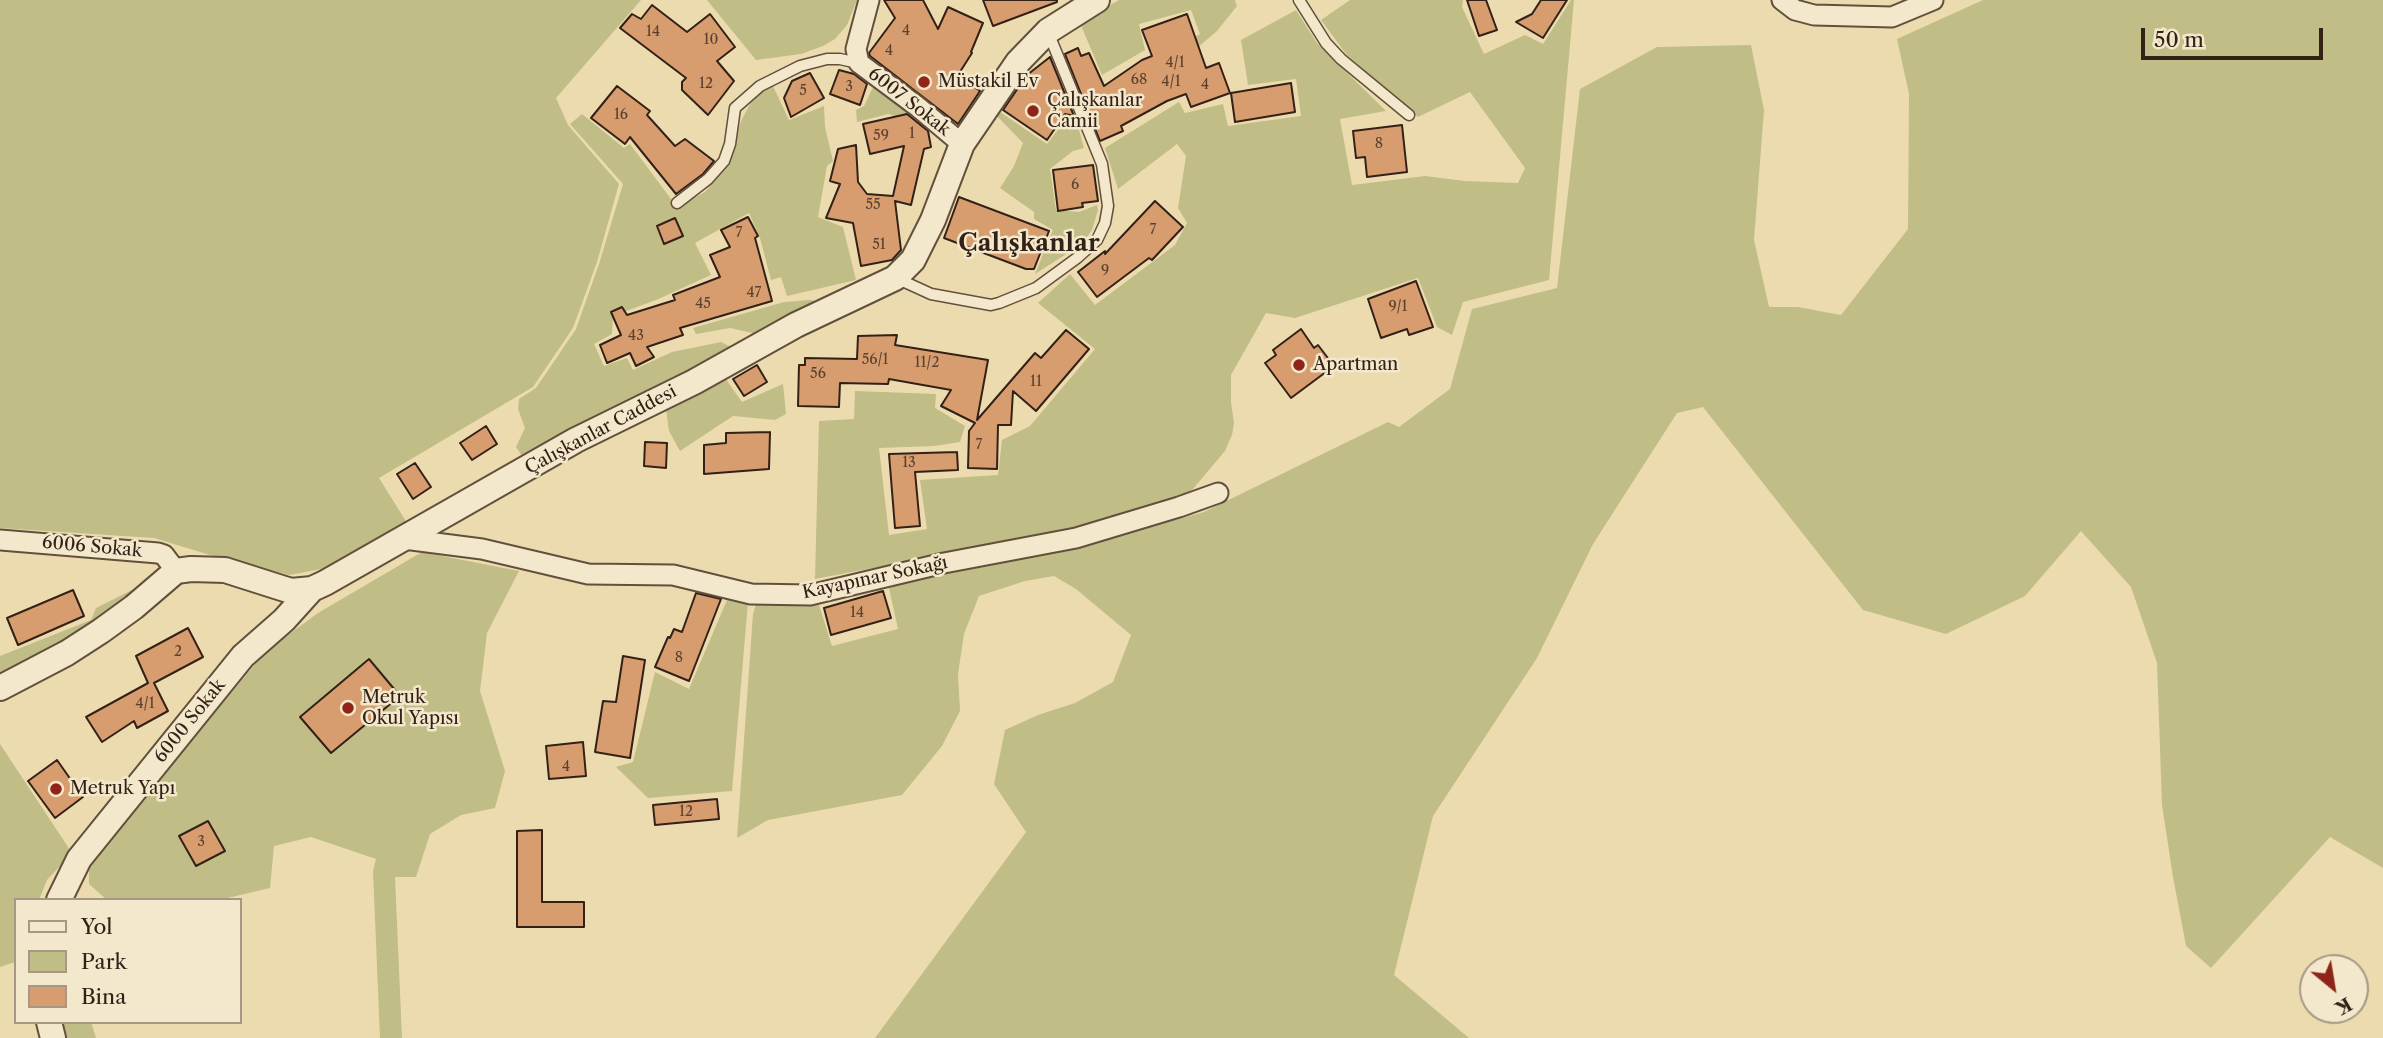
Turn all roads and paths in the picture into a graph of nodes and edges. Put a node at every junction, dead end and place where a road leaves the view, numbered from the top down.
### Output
1 (869, 0) edge
2 (1097, 0) edge
3 (1299, 0) edge
4 (1782, 0) edge
5 (1933, 0) edge
6 (1048, 31) junction
7 (859, 63) junction
8 (1409, 115) dead end
9 (962, 144) junction
10 (677, 202) dead end
11 (895, 278) junction
12 (1217, 493) dead end
13 (404, 539) junction
14 (0, 540) edge
15 (176, 571) junction
16 (312, 589) junction
17 (0, 688) edge
18 (59, 898) edge

1 - 7 street
2 - 6 street, Çalışkanlar Caddesi
3 - 8 lane
4 - 5 street
6 - 9 street, Çalışkanlar Caddesi
6 - 11 lane
7 - 9 street, 6007 Sokak
7 - 10 lane, 6007 Sokak
9 - 11 street, Çalışkanlar Caddesi
11 - 13 street, Çalışkanlar Caddesi
12 - 13 street, Kayapınar Sokağı
13 - 16 street, Çalışkanlar Caddesi
14 - 15 street, 6006 Sokak
15 - 16 street, Çalışkanlar Caddesi
15 - 17 street
16 - 18 street, 6000 Sokak

